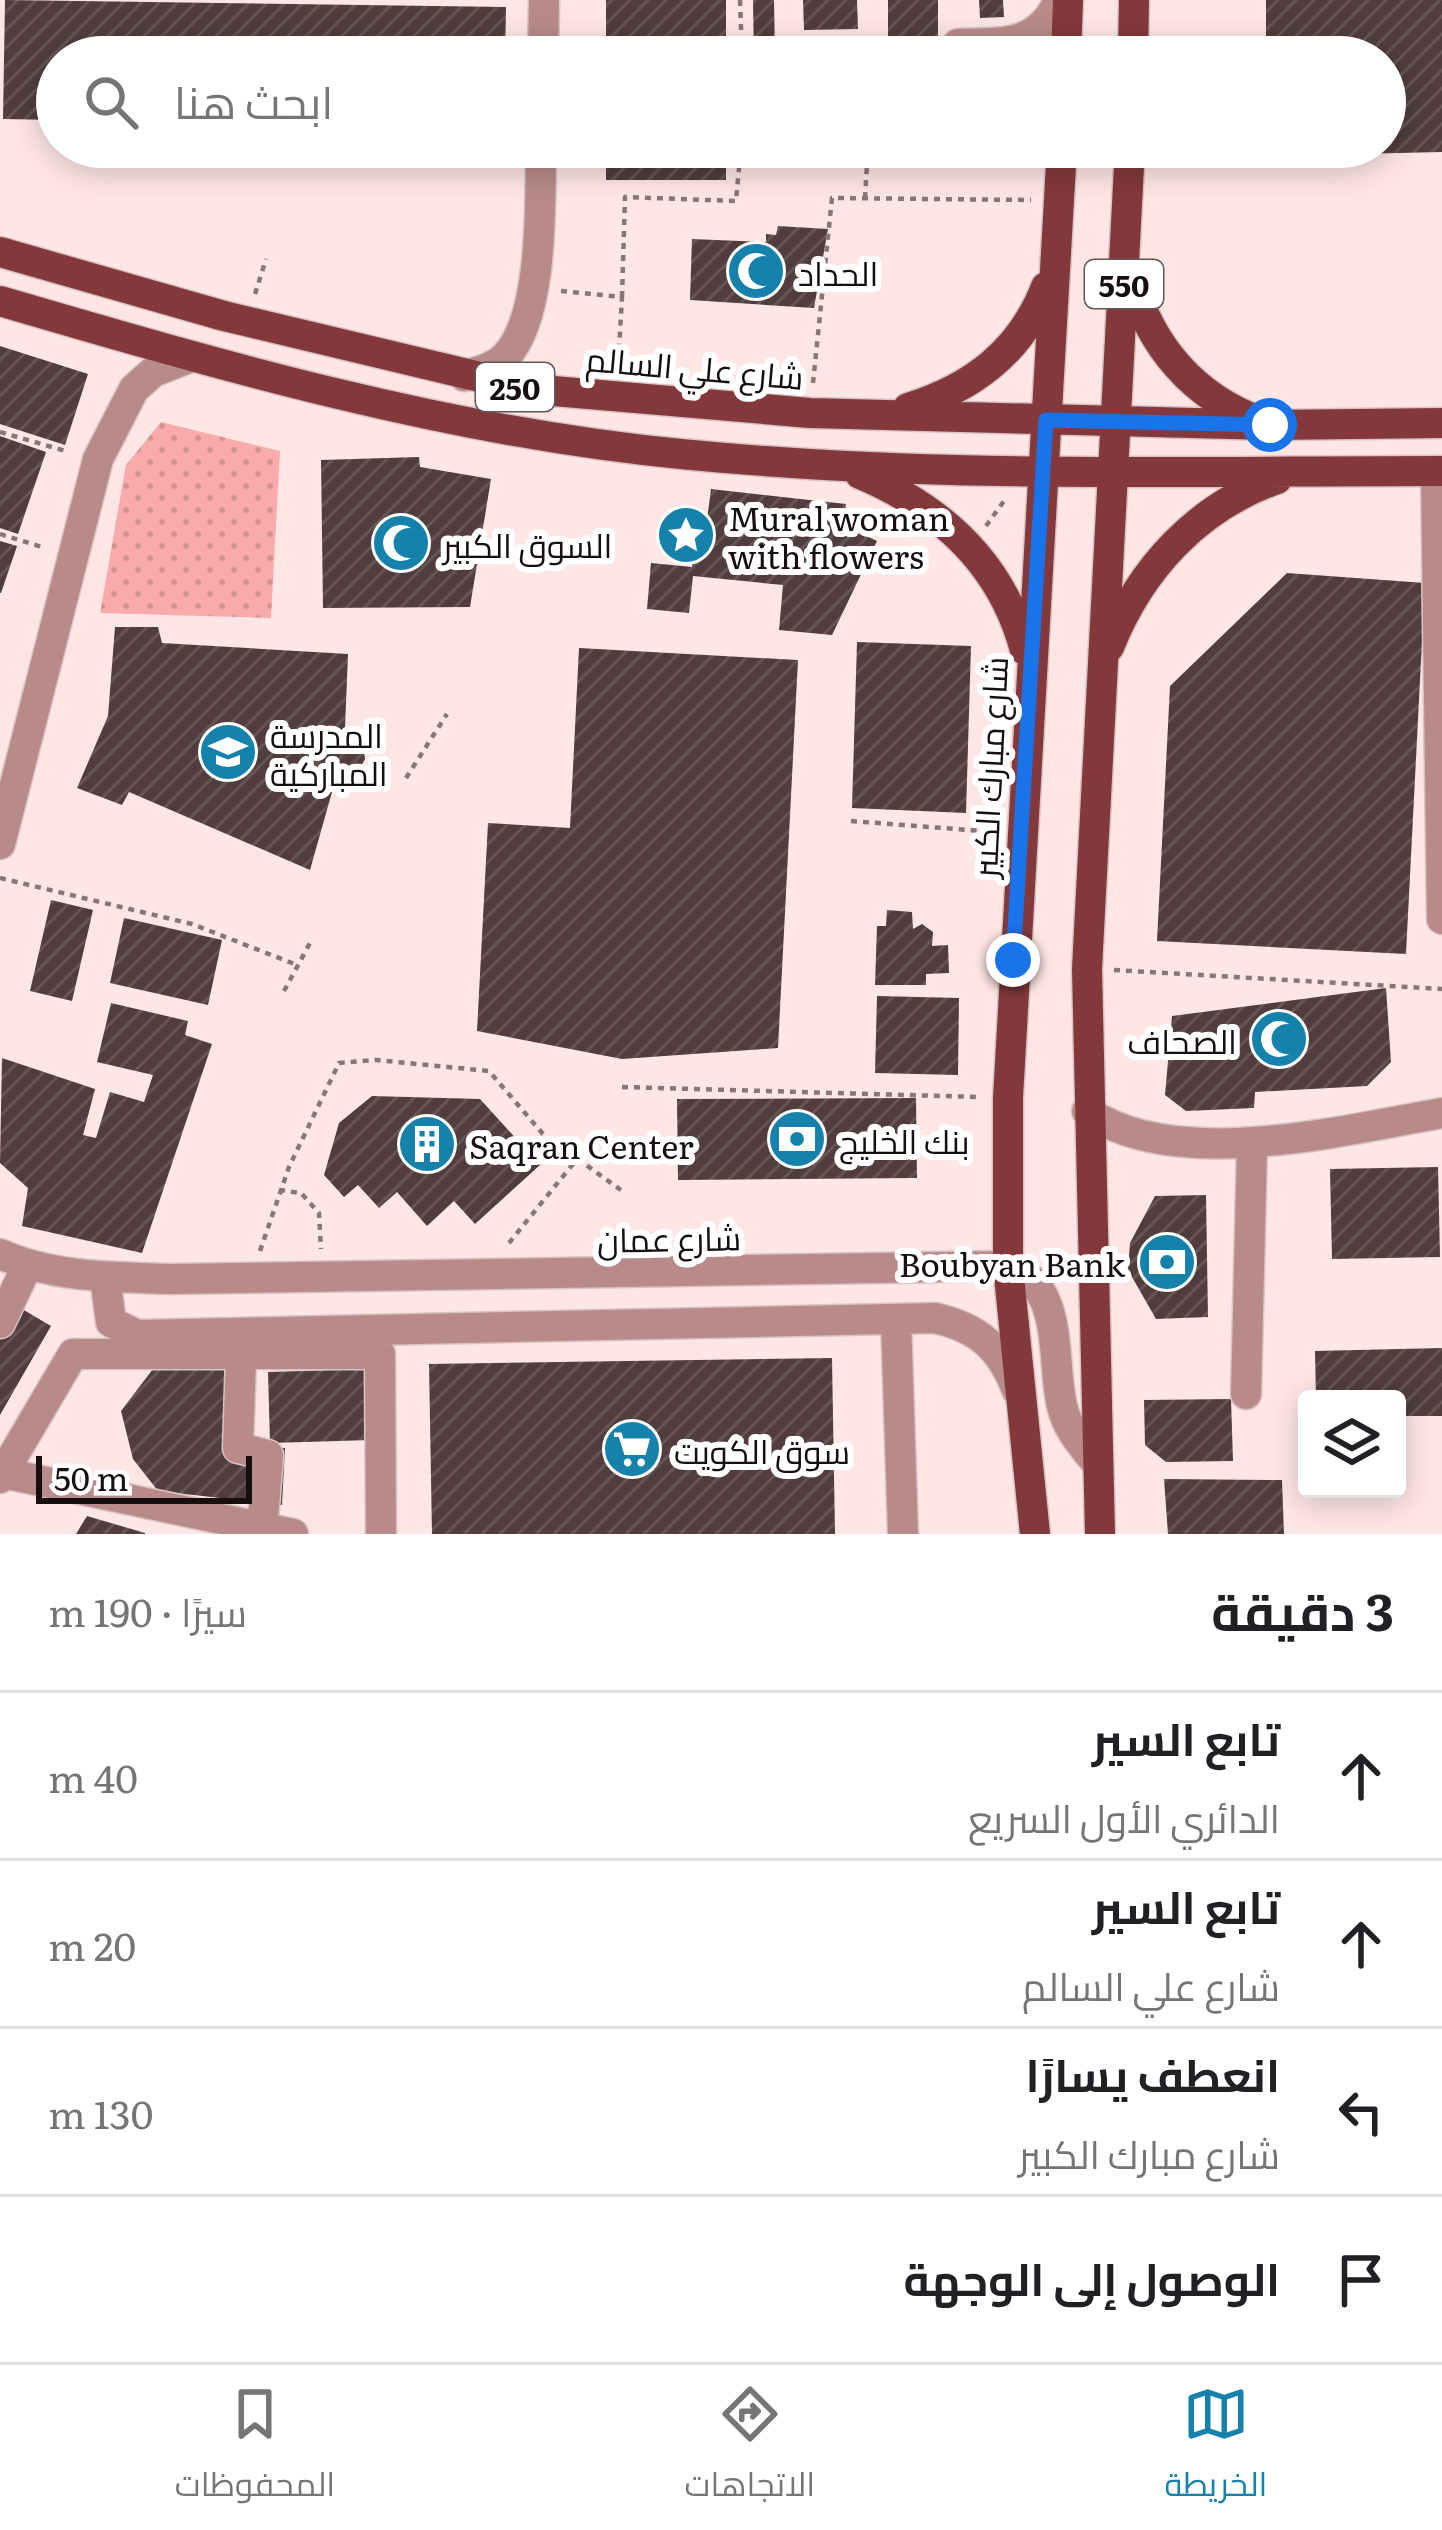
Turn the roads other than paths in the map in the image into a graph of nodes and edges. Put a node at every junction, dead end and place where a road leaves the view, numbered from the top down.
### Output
1 (544, 0) edge
2 (1059, 0) edge
3 (1068, 0) edge
4 (1134, 0) edge
5 (543, 36) edge
6 (1030, 36) edge
7 (1067, 36) edge
8 (1133, 36) edge
9 (540, 168) edge
10 (1061, 168) edge
11 (1129, 168) edge
12 (1127, 250) junction
13 (0, 252) edge
14 (1053, 271) junction
15 (0, 301) edge
16 (191, 357) junction
17 (464, 376) junction
18 (858, 412) junction
19 (1046, 420) junction
20 (1114, 421) junction
21 (1442, 423) edge
22 (1270, 425) junction
23 (813, 464) junction
24 (1299, 471) junction
25 (1439, 471) edge
26 (1043, 473) junction
27 (1112, 475) junction
28 (1101, 669) junction
29 (1030, 670) junction
30 (0, 844) edge
31 (1442, 919) edge
32 (1087, 1111) junction
33 (1442, 1113) edge
34 (1252, 1146) junction
35 (13, 1260) edge
36 (1008, 1266) junction
37 (105, 1277) junction
38 (896, 1320) junction
39 (0, 1323) edge
40 (241, 1357) junction
41 (1246, 1394) dead end
42 (1021, 1400) junction
43 (1095, 1462) junction
44 (1, 1476) edge
45 (262, 1532) edge
46 (293, 1534) edge
47 (381, 1534) edge
48 (903, 1534) edge
49 (1035, 1534) edge
50 (1100, 1534) edge

1 - 5 street
2 - 6 street
3 - 7 main road
4 - 8 main road
9 - 17 street
10 - 14 main road, شارع مبارك الكبير / 550
11 - 12 main road, 550
12 - 20 main road, 550
12 - 22 main road
13 - 17 main road, شارع علي السالم / 250
14 - 18 main road
14 - 19 main road, شارع مبارك الكبير / 550
15 - 16 main road, 250
16 - 23 main road, 250
16 - 30 street
17 - 18 main road, شارع علي السالم / 250
18 - 19 main road, شارع علي السالم / 250
19 - 20 main road, شارع علي السالم / 250
19 - 26 main road, شارع مبارك الكبير / 550
20 - 22 main road, شارع علي السالم
20 - 27 main road, 550
21 - 22 main road, شارع علي السالم
23 - 26 main road, 250
23 - 29 main road
24 - 25 main road
24 - 27 main road
24 - 28 main road
25 - 31 street
26 - 27 main road, 250
26 - 29 main road, شارع مبارك الكبير / 550
27 - 28 main road, 550
28 - 32 main road, 550
29 - 36 main road, شارع مبارك الكبير / 550
32 - 34 street
32 - 43 main road, 550
33 - 34 street
34 - 41 street
35 - 37 street, شارع عمان
35 - 39 street
36 - 37 street, شارع عمان
36 - 42 main road, شارع مبارك الكبير / 550
36 - 43 street
37 - 38 street
38 - 42 street
38 - 48 street
40 - 44 street
40 - 45 street
40 - 47 street
42 - 49 main road, شارع مبارك الكبير / 550
43 - 50 main road, 550
44 - 45 street
45 - 46 street

